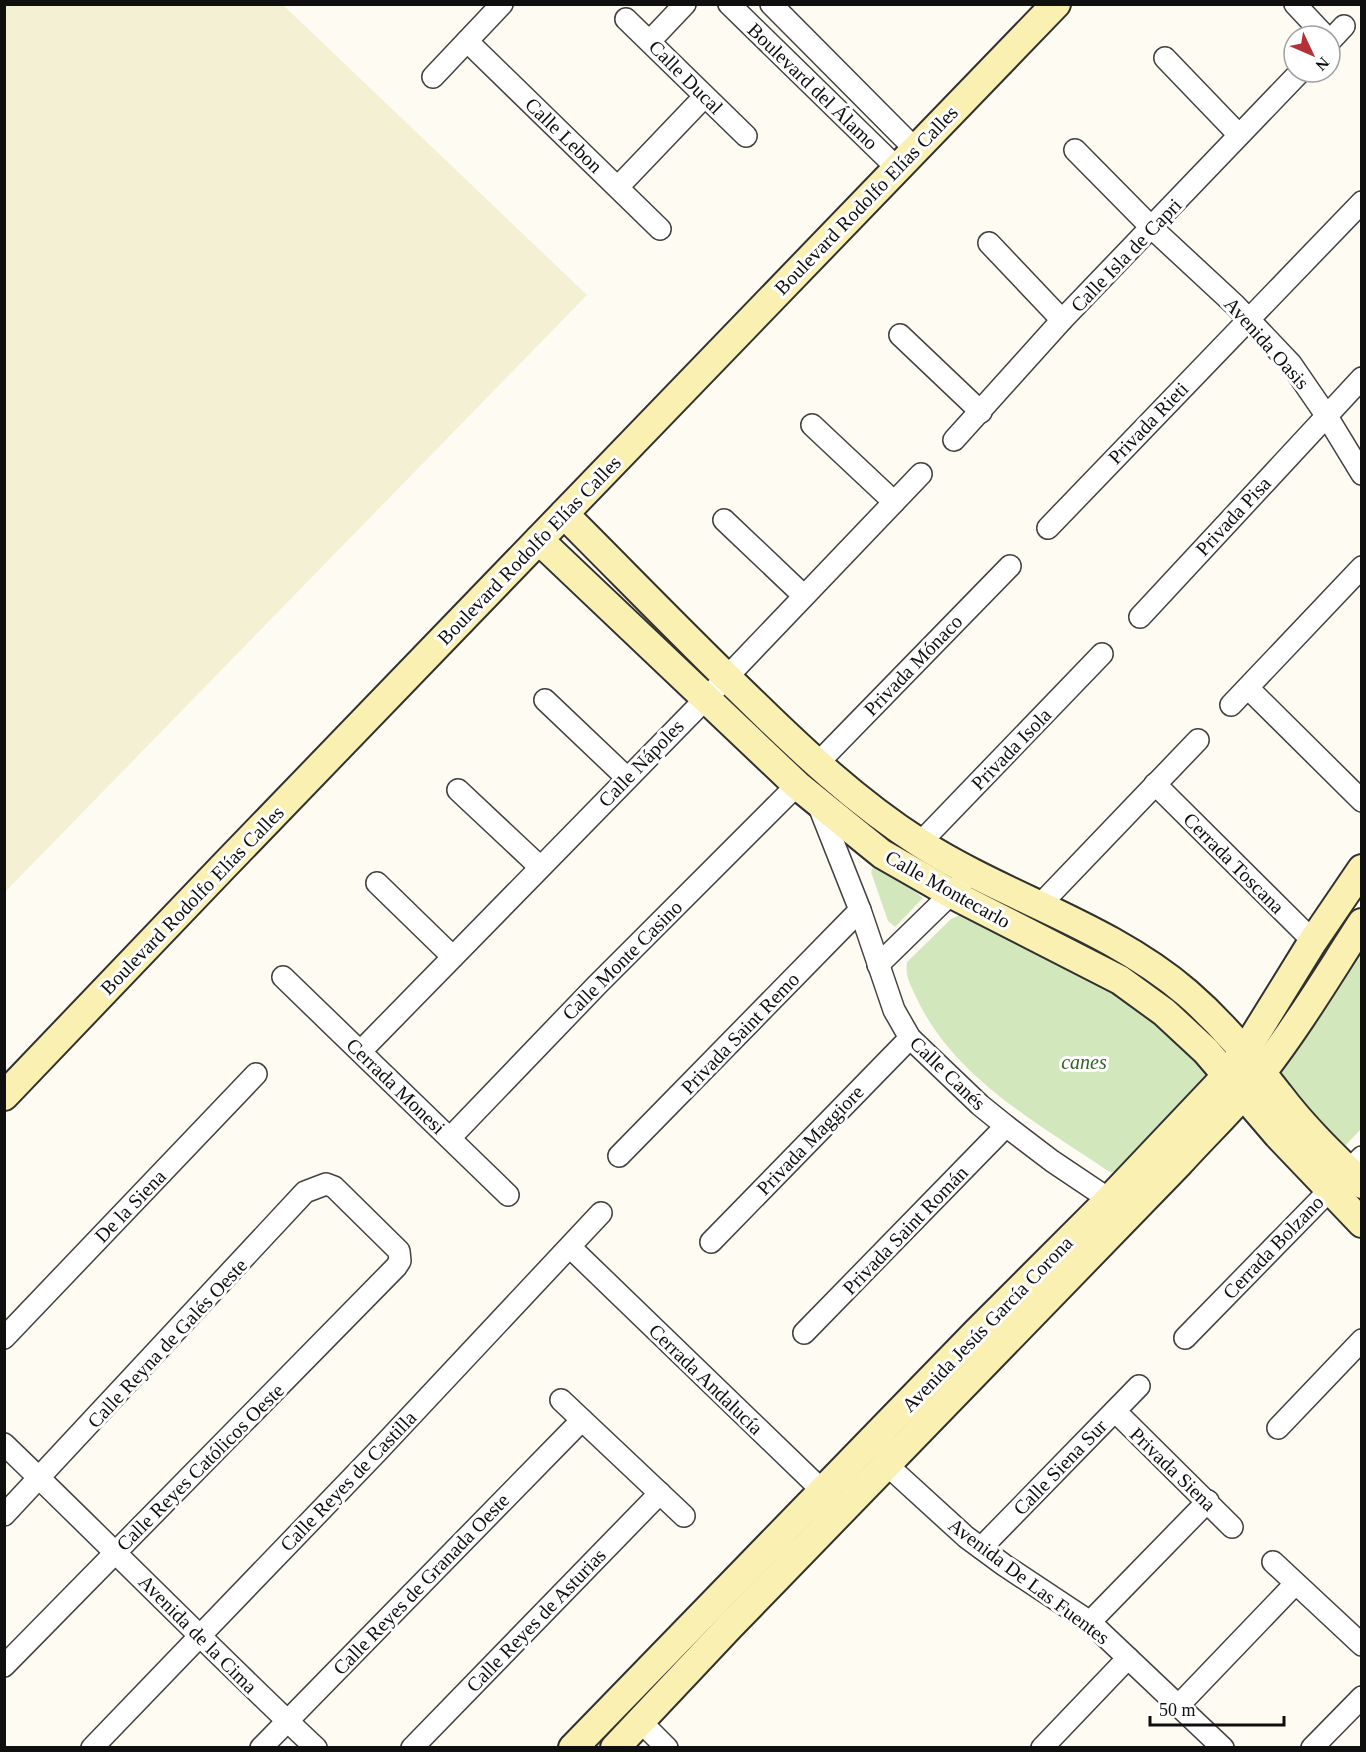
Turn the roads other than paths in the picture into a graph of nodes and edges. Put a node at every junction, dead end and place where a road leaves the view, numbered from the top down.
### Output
1 (502, 4) edge
2 (685, 4) edge
3 (729, 4) edge
4 (771, 4) edge
5 (1056, 4) edge
6 (1295, 4) edge
7 (626, 19) dead end
8 (1314, 24) edge
9 (650, 40) junction
10 (467, 42) junction
11 (1165, 58) dead end
12 (433, 77) dead end
13 (1288, 84) edge
14 (704, 97) junction
15 (1239, 135) junction
16 (746, 136) dead end
17 (1075, 150) dead end
18 (906, 158) junction
19 (618, 187) junction
20 (1362, 202) edge
21 (1152, 228) junction
22 (660, 230) dead end
23 (989, 243) dead end
24 (1248, 318) junction
25 (1062, 320) junction
26 (900, 335) dead end
27 (1362, 378) edge
28 (981, 412) junction
29 (1326, 415) junction
30 (812, 425) dead end
31 (954, 440) dead end
32 (921, 474) dead end
33 (1362, 474) edge
34 (894, 502) junction
35 (564, 514) junction
36 (724, 520) dead end
37 (1048, 528) dead end
38 (540, 540) junction
39 (1010, 566) dead end
40 (1362, 567) edge
41 (804, 596) junction
42 (1140, 616) dead end
43 (1102, 654) dead end
44 (727, 677) junction
45 (1248, 688) junction
46 (704, 698) junction
47 (545, 700) dead end
48 (1231, 705) dead end
49 (1198, 740) dead end
50 (816, 765) junction
51 (627, 778) junction
52 (1155, 784) junction
53 (797, 785) junction
54 (458, 790) dead end
55 (1362, 801) edge
56 (818, 804) junction
57 (921, 843) junction
58 (540, 867) junction
59 (1362, 869) edge
60 (972, 873) junction
61 (376, 883) dead end
62 (952, 894) junction
63 (1039, 906) junction
64 (860, 910) junction
65 (1362, 923) edge
66 (1314, 941) junction
67 (453, 957) junction
68 (878, 965) junction
69 (283, 977) dead end
70 (910, 1038) junction
71 (361, 1051) junction
72 (1254, 1062) junction
73 (256, 1074) dead end
74 (1235, 1084) junction
75 (4, 1096) edge
76 (1006, 1126) junction
77 (450, 1137) junction
78 (619, 1156) dead end
79 (1350, 1175) edge
80 (334, 1187) joint
81 (508, 1196) dead end
82 (1120, 1206) junction
83 (601, 1213) dead end
84 (1362, 1223) edge
85 (711, 1242) dead end
86 (570, 1247) junction
87 (804, 1333) dead end
88 (4, 1338) edge
89 (1185, 1338) dead end
90 (1362, 1340) edge
91 (1139, 1386) dead end
92 (561, 1400) dead end
93 (1115, 1411) junction
94 (582, 1420) junction
95 (1278, 1428) dead end
96 (4, 1444) edge
97 (886, 1464) junction
98 (40, 1479) junction
99 (660, 1493) junction
100 (832, 1500) junction
101 (1208, 1501) junction
102 (4, 1515) edge
103 (684, 1516) dead end
104 (1232, 1527) dead end
105 (981, 1548) junction
106 (116, 1552) junction
107 (1273, 1562) dead end
108 (1294, 1584) junction
109 (1090, 1622) junction
110 (199, 1637) junction
111 (1362, 1645) edge
112 (1128, 1658) junction
113 (4, 1666) edge
114 (1362, 1697) edge
115 (1179, 1705) junction
116 (287, 1721) junction
117 (639, 1721) junction
118 (92, 1748) edge
119 (261, 1748) edge
120 (316, 1748) edge
121 (412, 1748) edge
122 (573, 1748) edge
123 (615, 1748) edge
124 (667, 1748) edge
125 (1042, 1748) edge
126 (1223, 1748) edge
127 (1312, 1748) edge

1 - 10 street
2 - 9 street
3 - 18 street, Boulevard del Álamo
4 - 18 street, Boulevard del Álamo
5 - 18 street, Boulevard Rodolfo Elías Calles
6 - 8 street
7 - 9 street, Calle Ducal
9 - 14 street, Calle Ducal
10 - 12 street
10 - 19 street, Calle Lebon
11 - 15 street
13 - 15 street, Calle Isla de Capri
14 - 16 street, Calle Ducal
14 - 19 street
15 - 21 street, Calle Isla de Capri
17 - 21 street, Avenida Oasis
18 - 35 street, Boulevard Rodolfo Elías Calles
19 - 22 street, Calle Lebon
20 - 24 street, Privada Rieti
21 - 24 street, Avenida Oasis
21 - 25 street, Calle Isla de Capri
23 - 25 street
24 - 29 street, Avenida Oasis
24 - 37 street, Privada Rieti
25 - 28 street, Calle Isla de Capri
26 - 28 street
27 - 29 street, Privada Pisa
28 - 31 street, Calle Isla de Capri
29 - 33 street, Avenida Oasis
29 - 42 street, Privada Pisa
30 - 34 street
32 - 34 street, Calle Nápoles
34 - 41 street, Calle Nápoles
35 - 38 street, Boulevard Rodolfo Elías Calles
35 - 44 street, Calle Montecarlo
36 - 41 street
38 - 46 street, Calle Montecarlo
38 - 75 street, Boulevard Rodolfo Elías Calles
39 - 50 street, Privada Mónaco
40 - 45 street
41 - 44 street, Calle Nápoles
43 - 57 street, Privada Isola
44 - 46 street, Calle Nápoles
44 - 50 street, Calle Montecarlo
45 - 48 street
45 - 55 street
46 - 51 street, Calle Nápoles
46 - 53 street, Calle Montecarlo
47 - 51 street
49 - 52 street
50 - 57 street, Calle Montecarlo
51 - 58 street, Calle Nápoles
52 - 63 street
52 - 66 street, Cerrada Toscana
53 - 56 street, Calle Montecarlo
53 - 77 street, Calle Monte Casino
54 - 58 street
56 - 62 street, Calle Montecarlo
56 - 64 street, Calle Canés
57 - 60 street, Calle Montecarlo
58 - 67 street, Calle Nápoles
59 - 66 street, Avenida Jesús García Corona
60 - 62 street
60 - 63 street, Calle Montecarlo
61 - 67 street
62 - 68 street
62 - 74 street, Calle Montecarlo
63 - 72 street, Calle Montecarlo
64 - 68 street, Calle Canés
64 - 78 street, Privada Saint Remo
65 - 72 street, Avenida Jesús García Corona
66 - 72 street, Avenida Jesús García Corona
67 - 71 street, Calle Nápoles
68 - 70 street, Calle Canés
69 - 71 street, Cerrada Monesi
70 - 76 street, Calle Canés
70 - 85 street, Privada Maggiore
71 - 77 street, Cerrada Monesi
72 - 74 street, Avenida Jesús García Corona
72 - 79 street, Calle Montecarlo
73 - 88 street, De la Siena
74 - 79 street, Calle Montecarlo
74 - 82 street, Avenida Jesús García Corona
76 - 82 street, Calle Canés
76 - 87 street, Privada Saint Román
77 - 81 street, Cerrada Monesi
79 - 84 street, Calle Montecarlo
79 - 89 street, Cerrada Bolzano
80 - 98 street, Calle Reyna de Galés Oeste
80 - 106 street, Calle Reyes Católicos Oeste
82 - 97 street, Avenida Jesús García Corona
82 - 100 street, Avenida Jesús García Corona
83 - 86 street, Calle Reyes de Castilla
86 - 100 street, Cerrada Andalucía
86 - 110 street, Calle Reyes de Castilla
90 - 95 street
91 - 93 street, Calle Siena Sur
92 - 94 street
93 - 101 street, Privada Siena
93 - 105 street, Calle Siena Sur
94 - 99 street
94 - 116 street, Calle Reyes de Granada Oeste
96 - 98 street, Avenida de la Cima
97 - 100 street, Avenida Jesús García Corona
97 - 105 street, Avenida De Las Fuentes
98 - 102 street, Calle Reyna de Galés Oeste
98 - 106 street, Avenida de la Cima
99 - 103 street
99 - 121 street, Calle Reyes de Asturias
100 - 117 street, Avenida Jesús García Corona
100 - 122 street, Avenida Jesús García Corona
101 - 104 street, Privada Siena
101 - 109 street
105 - 109 street, Avenida De Las Fuentes
106 - 110 street, Avenida de la Cima
106 - 113 street, Calle Reyes Católicos Oeste
107 - 108 street
108 - 111 street
108 - 115 street
109 - 112 street, Avenida De Las Fuentes
110 - 116 street, Avenida de la Cima
110 - 118 street, Calle Reyes de Castilla
112 - 115 street, Avenida De Las Fuentes
112 - 125 street
114 - 127 street
115 - 126 street, Avenida De Las Fuentes
116 - 119 street, Calle Reyes de Granada Oeste
116 - 120 street, Avenida de la Cima
117 - 123 street, Avenida Jesús García Corona
117 - 124 street

